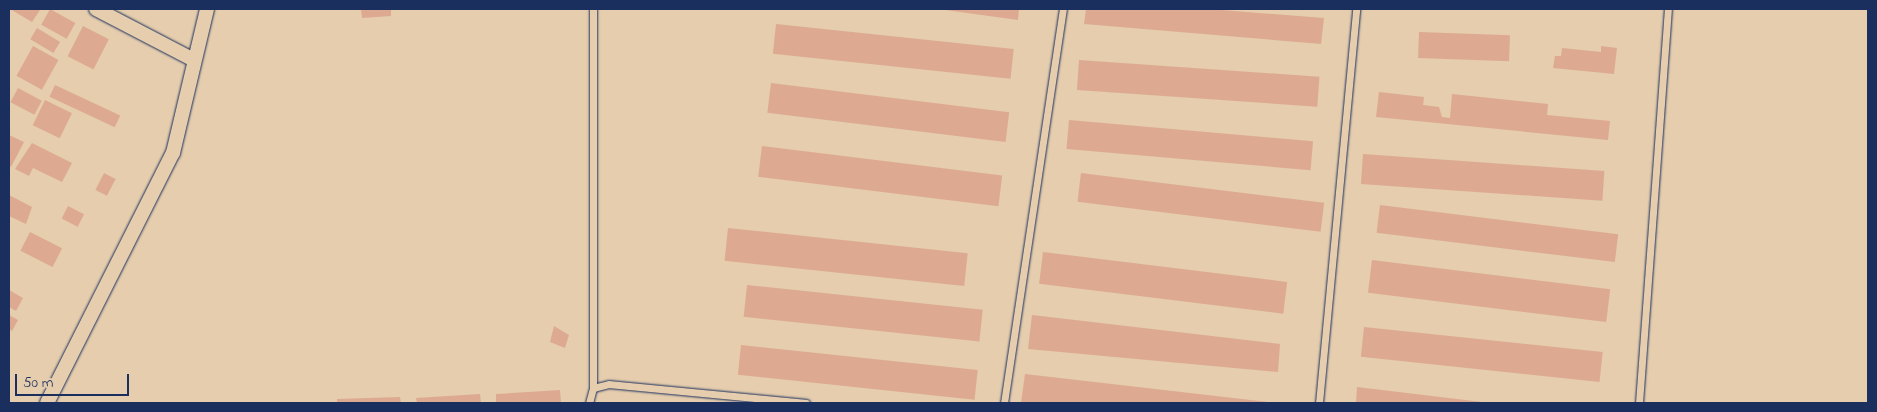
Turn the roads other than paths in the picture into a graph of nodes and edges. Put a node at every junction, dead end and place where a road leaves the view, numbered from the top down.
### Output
1 (96, 9) edge
2 (207, 9) edge
3 (1063, 9) edge
4 (1356, 9) edge
5 (1668, 9) edge
6 (593, 10) dead end
7 (192, 58) junction
8 (593, 388) junction
9 (47, 403) edge
10 (589, 403) edge
11 (806, 403) edge
12 (1004, 403) edge
13 (1319, 403) edge
14 (1639, 403) edge

1 - 7 street
2 - 7 street
3 - 12 lane
4 - 13 lane
5 - 14 lane
6 - 8 lane
7 - 9 street
8 - 10 lane
8 - 11 lane

